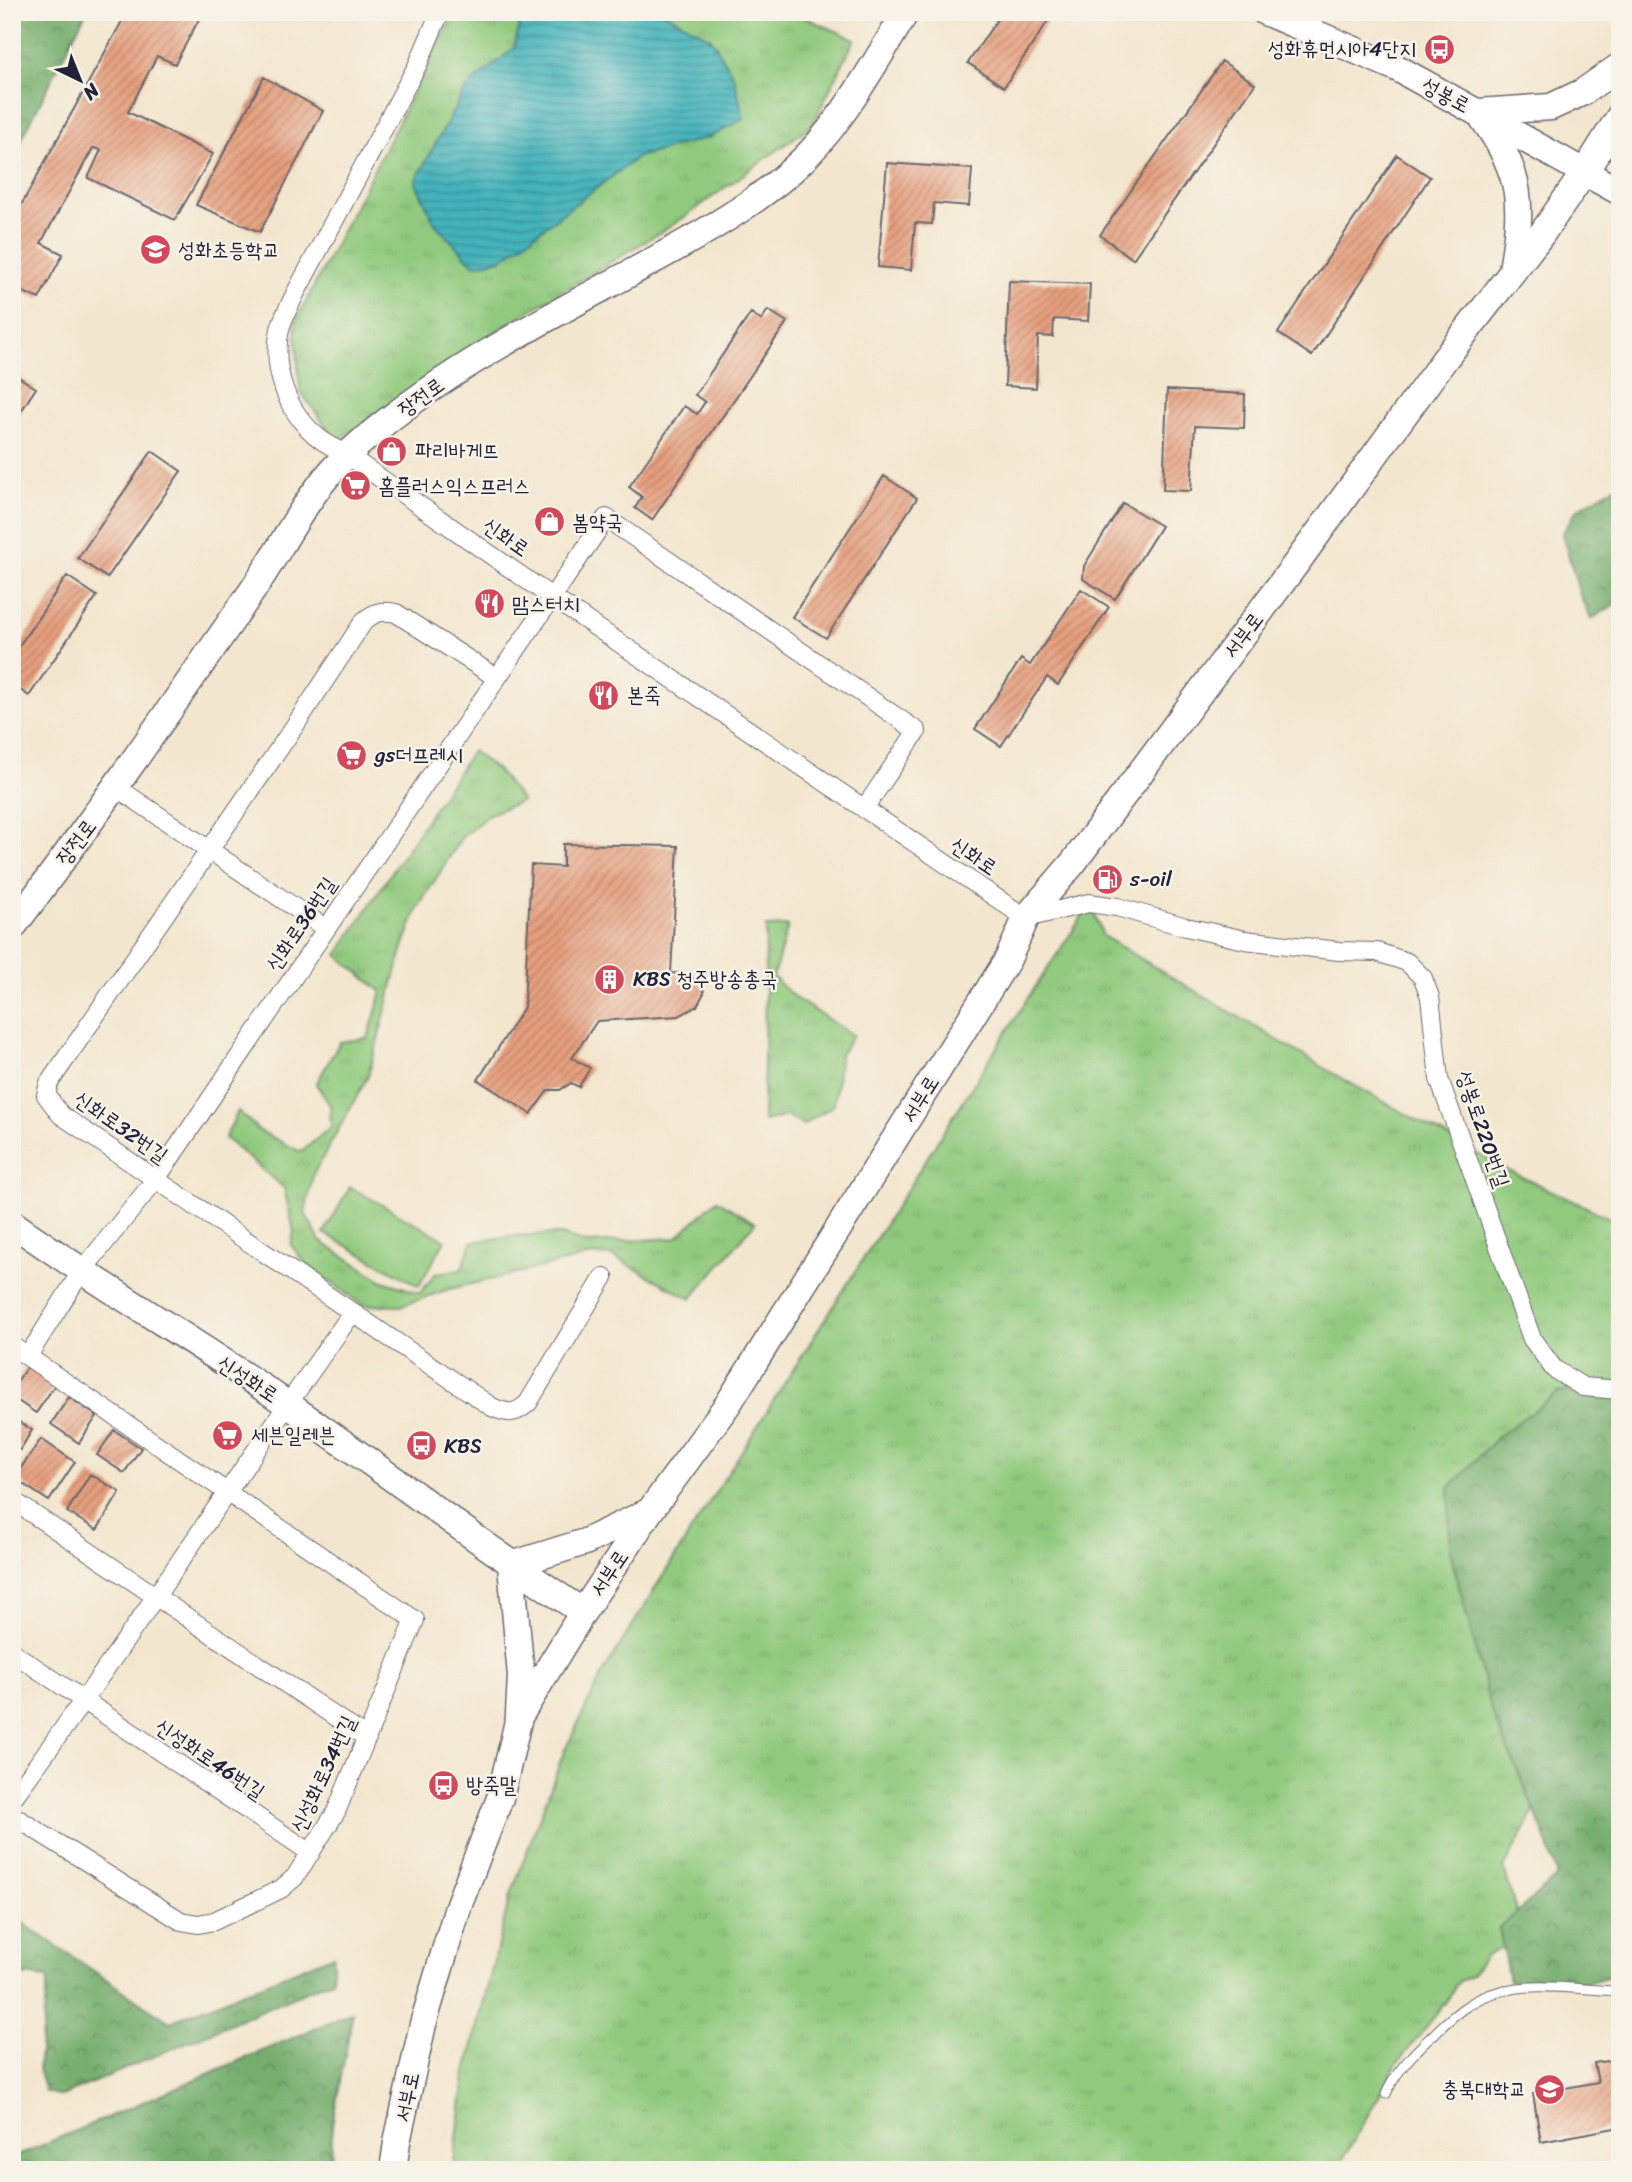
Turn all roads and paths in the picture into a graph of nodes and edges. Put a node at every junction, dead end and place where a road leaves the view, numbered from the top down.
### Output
1 (440, 12) edge
2 (906, 12) edge
3 (1265, 12) edge
4 (1620, 66) edge
5 (1478, 112) junction
6 (1620, 116) edge
7 (1584, 173) junction
8 (1620, 192) edge
9 (1512, 272) junction
10 (347, 455) junction
11 (553, 598) junction
12 (497, 678) junction
13 (116, 787) junction
14 (864, 809) junction
15 (209, 849) junction
16 (1027, 918) junction
17 (12, 928) edge
18 (326, 928) junction
19 (156, 1179) junction
20 (12, 1223) edge
21 (81, 1272) junction
22 (604, 1277) dead end
23 (353, 1312) junction
24 (17, 1351) edge
25 (1620, 1390) edge
26 (287, 1404) junction
27 (226, 1491) junction
28 (12, 1500) edge
29 (650, 1511) junction
30 (511, 1565) junction
31 (156, 1596) junction
32 (583, 1612) junction
33 (12, 1653) edge
34 (84, 1702) junction
35 (519, 1717) junction
36 (367, 1738) junction
37 (12, 1799) edge
38 (12, 1815) edge
39 (311, 1853) junction
40 (1620, 1991) edge
41 (1387, 2094) dead end
42 (393, 2170) edge

1 - 10 street, 신화로
2 - 10 main road, 장전로
3 - 5 main road, 성봉로
4 - 5 main road
5 - 7 main road, 성봉로
5 - 9 main road
6 - 7 main road, 서부로
7 - 8 main road, 성봉로
7 - 9 main road, 서부로
9 - 16 main road, 서부로
10 - 11 street, 신화로
10 - 13 main road, 장전로
11 - 12 street, 신화로36번길
11 - 14 street, 신화로
11 - 14 street, 신화로36번길
12 - 15 street, 신화로32번길
12 - 18 street, 신화로36번길
13 - 15 street
13 - 17 main road, 장전로
14 - 16 street, 신화로
15 - 18 street
15 - 19 street, 신화로32번길
16 - 25 street, 성봉로220번길
16 - 29 main road, 서부로
18 - 19 street, 신화로36번길
19 - 21 street, 신화로36번길
19 - 23 street, 신화로32번길
20 - 21 main road, 신성화로
21 - 24 street, 신화로36번길
21 - 26 main road, 신성화로
22 - 23 street, 신화로32번길
23 - 26 street
24 - 27 street
26 - 27 street
26 - 30 main road, 신성화로
27 - 31 street
27 - 36 street, 신성화로34번길
28 - 31 street
29 - 30 main road
29 - 32 main road, 서부로
30 - 32 main road, 신성화로
30 - 35 main road
31 - 34 street
31 - 36 street
32 - 35 main road, 서부로
33 - 34 street, 신성화로46번길
34 - 37 street
34 - 39 street, 신성화로46번길
35 - 42 main road, 서부로
36 - 39 street, 신성화로34번길
38 - 39 street, 신성화로34번길
40 - 41 lane

